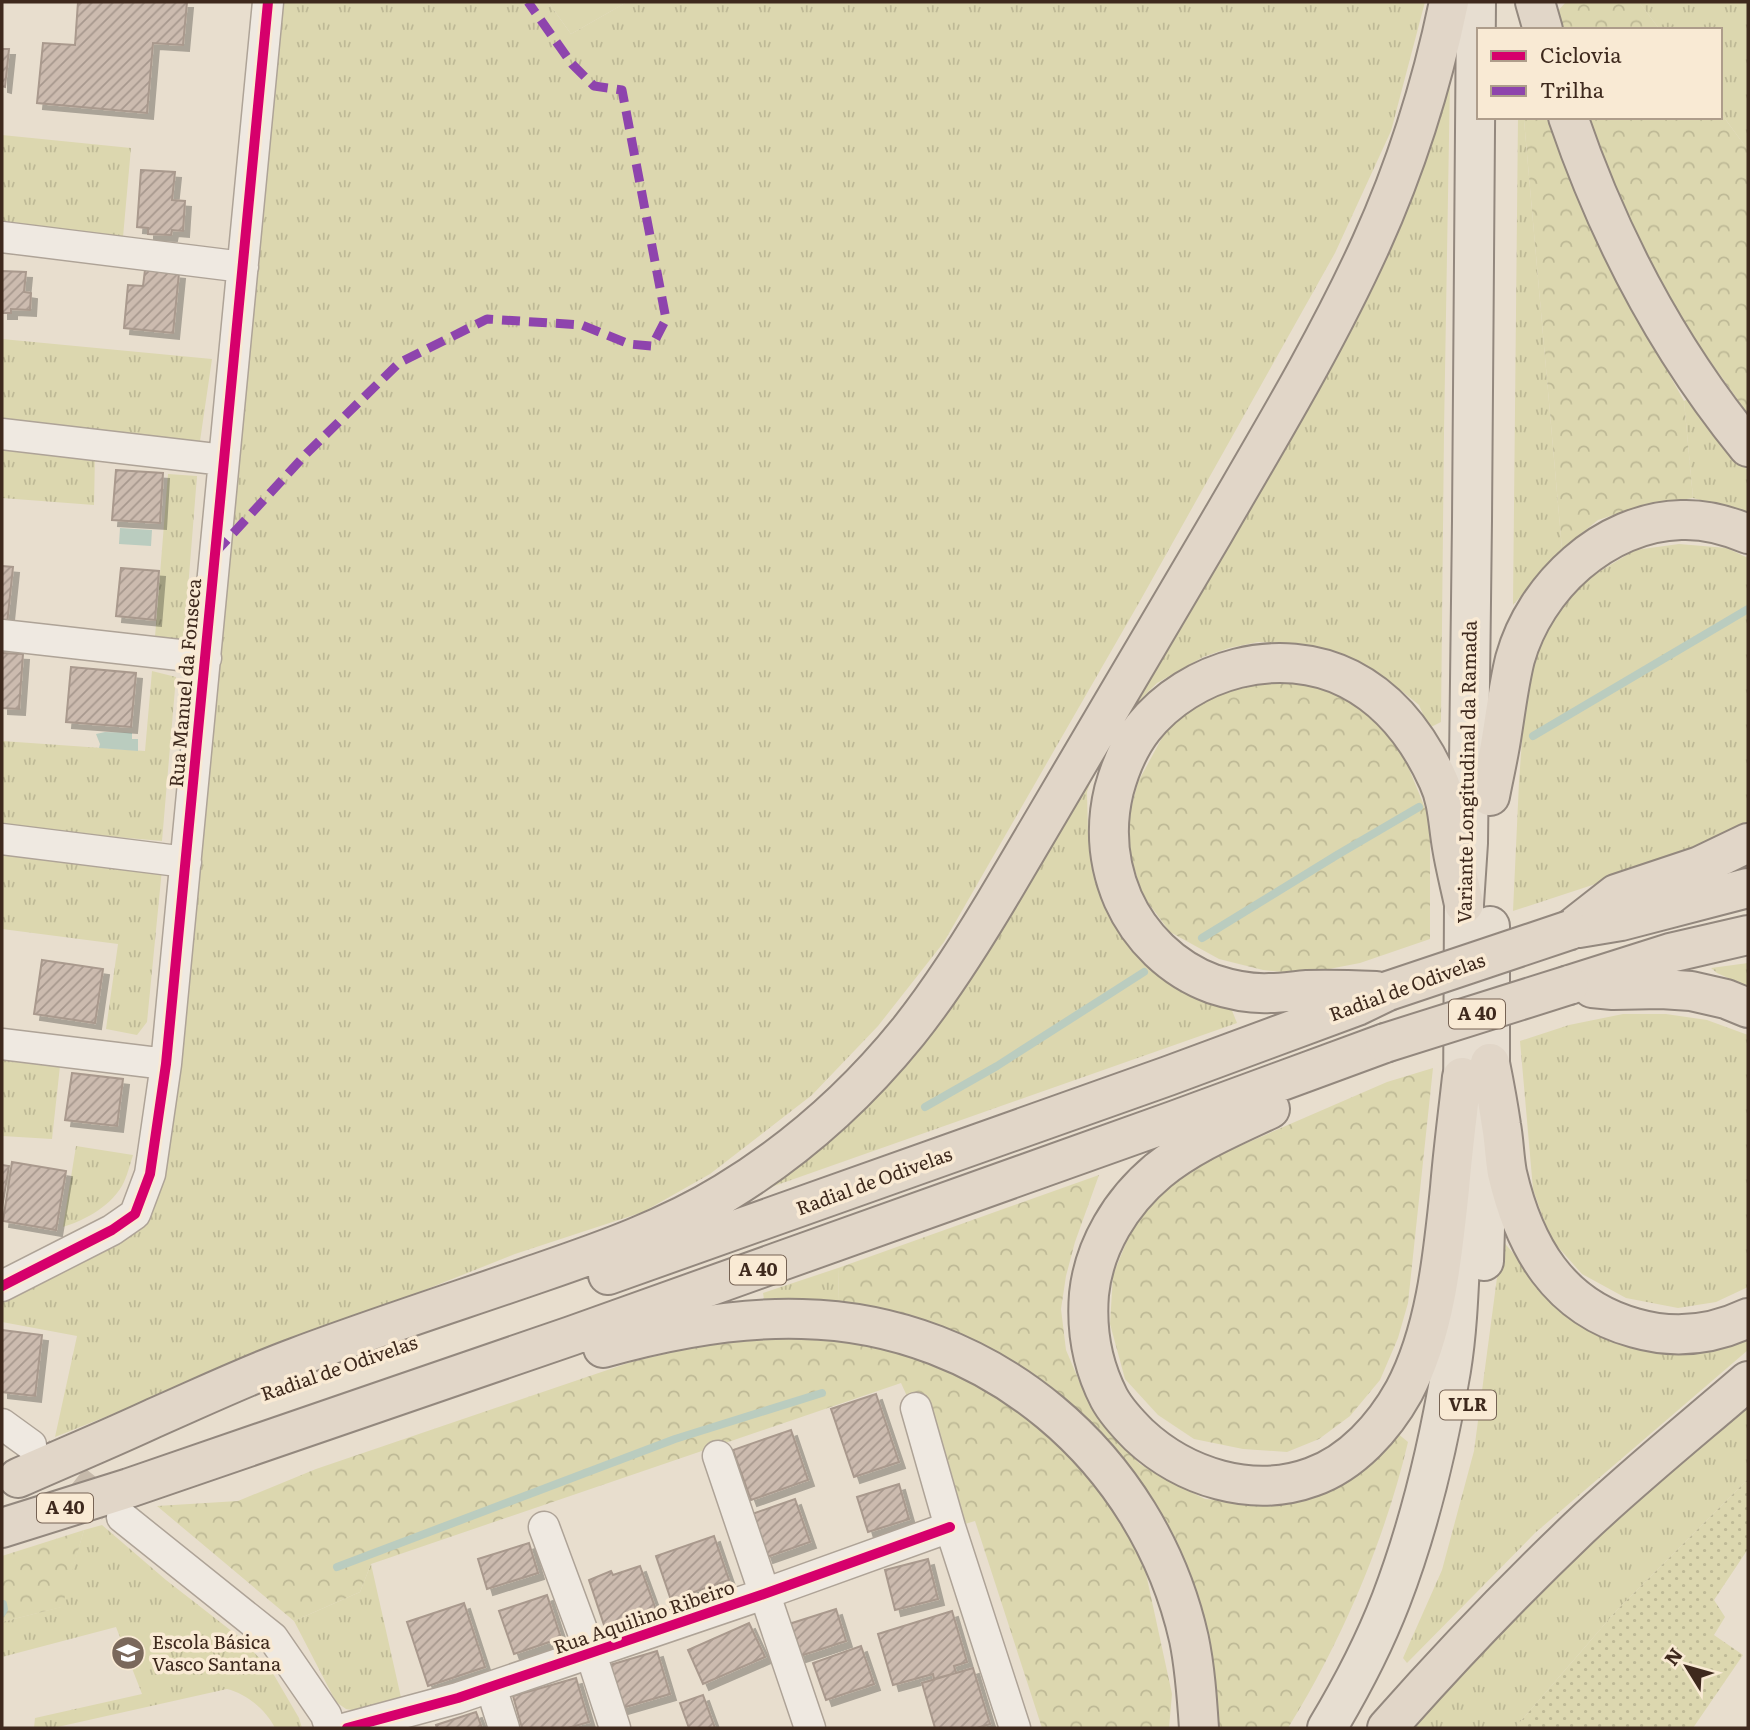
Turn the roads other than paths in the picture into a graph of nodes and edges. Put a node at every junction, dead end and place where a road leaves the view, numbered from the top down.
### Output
1 (268, 2) edge
2 (1449, 2) edge
3 (1476, 2) edge
4 (1498, 2) edge
5 (1535, 2) edge
6 (1498, 28) edge
7 (1542, 28) edge
8 (1497, 119) edge
9 (1569, 119) edge
10 (2, 237) edge
11 (243, 267) junction
12 (2, 434) edge
13 (1748, 447) edge
14 (224, 460) junction
15 (1748, 534) edge
16 (2, 635) edge
17 (206, 658) junction
18 (1490, 796) junction
19 (2, 839) edge
20 (1748, 844) edge
21 (186, 862) junction
22 (1748, 888) edge
23 (1464, 904) junction
24 (1570, 930) junction
25 (1748, 935) edge
26 (1569, 985) junction
27 (1388, 991) junction
28 (1748, 1007) edge
29 (1385, 1043) junction
30 (2, 1044) edge
31 (166, 1065) junction
32 (1476, 1070) junction
33 (2, 1286) edge
34 (1748, 1318) edge
35 (1748, 1381) edge
36 (916, 1409) dead end
37 (2, 1424) edge
38 (718, 1456) dead end
39 (17, 1468) edge
40 (125, 1503) junction
41 (544, 1527) dead end
42 (950, 1527) junction
43 (2, 1528) edge
44 (764, 1594) junction
45 (591, 1654) junction
46 (491, 1687) junction
47 (330, 1728) edge
48 (347, 1728) edge
49 (504, 1728) edge
50 (615, 1728) edge
51 (810, 1728) edge
52 (1015, 1728) edge
53 (1199, 1728) edge
54 (1327, 1728) edge
55 (1356, 1728) edge
56 (1387, 1728) edge

1 - 11 street, Rua Manuel da Fonseca
2 - 39 highway
3 - 23 main road, Variante Longitudinal da Ramada
4 - 6 main road
5 - 7 highway
8 - 18 main road, Variante Longitudinal da Ramada
9 - 13 highway
10 - 11 street
11 - 14 street, Rua Manuel da Fonseca
12 - 14 street
14 - 17 street, Rua Manuel da Fonseca
15 - 18 highway
16 - 17 street
17 - 21 street, Rua Manuel da Fonseca
18 - 32 main road, Variante Longitudinal da Ramada / VLR
19 - 21 street
20 - 24 highway
21 - 31 street, Rua Manuel da Fonseca
22 - 24 highway, Radial de Odivelas / A 40
23 - 27 highway
23 - 32 main road, Variante Longitudinal da Ramada / VLR
24 - 27 highway, Radial de Odivelas / A 40, bridge
25 - 26 highway, A 40
26 - 28 highway
26 - 29 highway, A 40, bridge
27 - 39 highway, Radial de Odivelas / A 40
29 - 32 highway
29 - 40 highway, A 40
30 - 31 street
31 - 33 street, Rua Manuel da Fonseca
32 - 34 highway
32 - 54 main road, Variante Longitudinal da Ramada / VLR
32 - 55 main road, Variante Longitudinal da Ramada / VLR
35 - 56 highway
36 - 42 street
37 - 39 street
38 - 44 street
40 - 43 highway, A 40
40 - 47 street
40 - 53 highway
41 - 45 street
42 - 44 street, Rua Aquilino Ribeiro
42 - 52 street
44 - 45 street, Rua Aquilino Ribeiro
44 - 51 street
45 - 46 street, Rua Aquilino Ribeiro
45 - 50 street
46 - 48 street, Rua Aquilino Ribeiro
46 - 49 street

